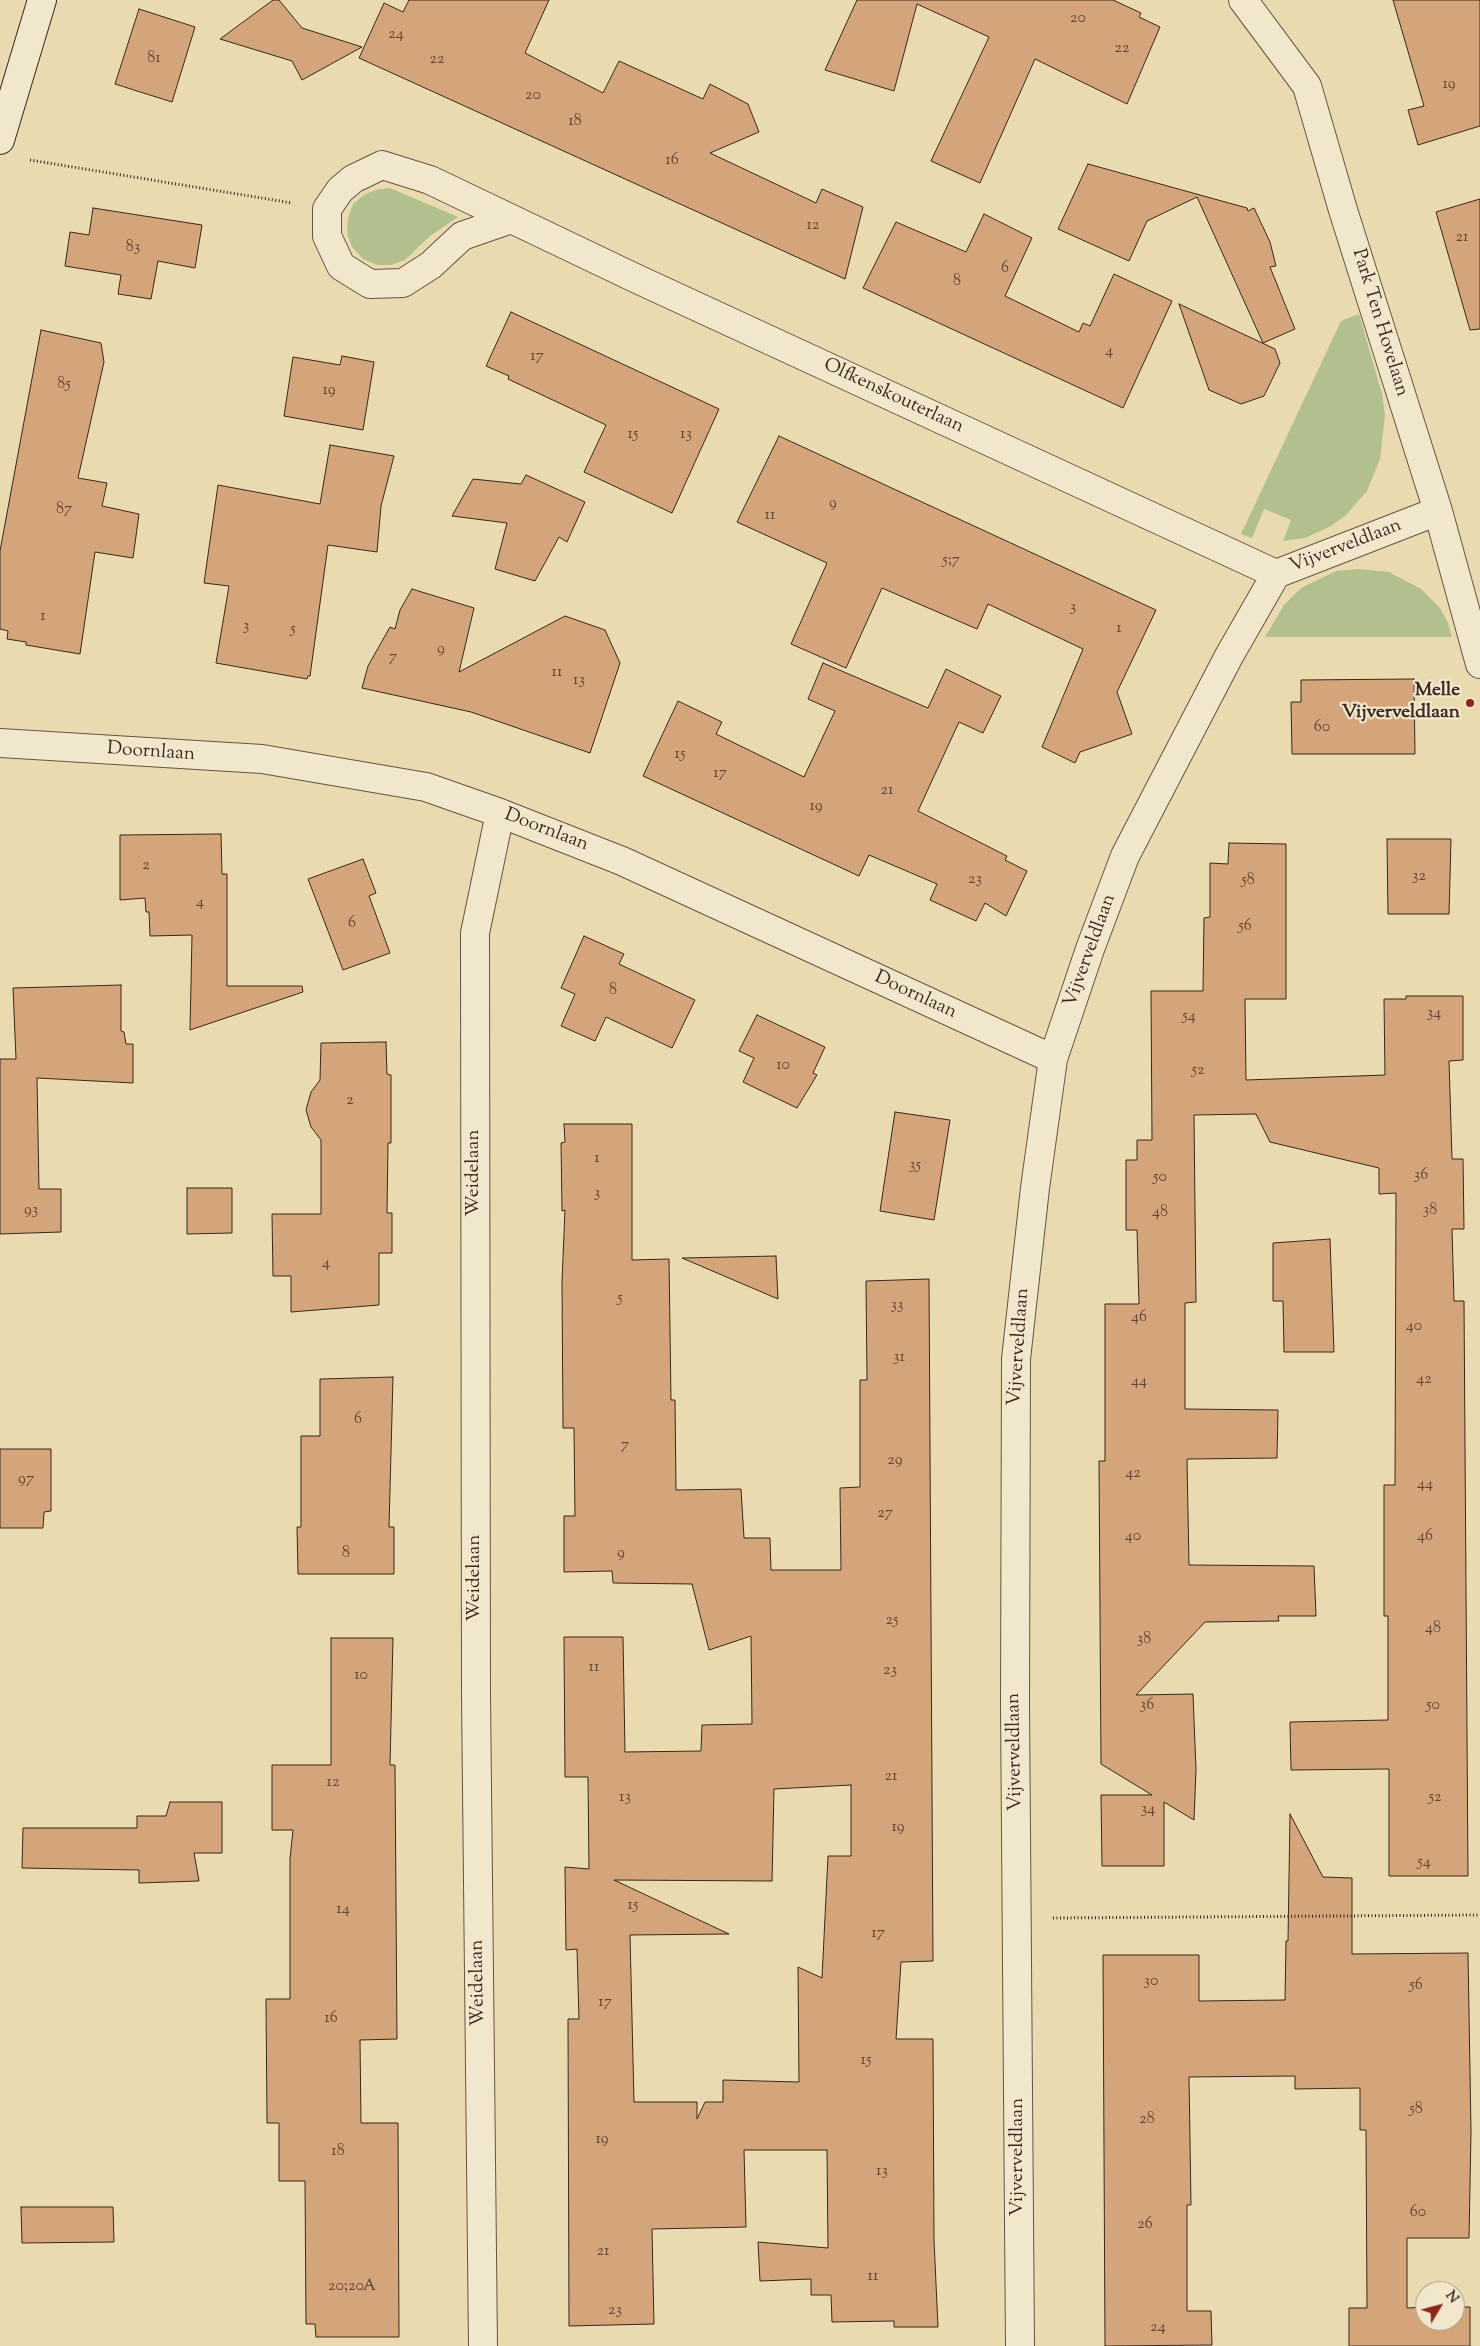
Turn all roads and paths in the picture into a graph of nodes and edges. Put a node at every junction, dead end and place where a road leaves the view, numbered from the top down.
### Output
1 (42, 0) edge
2 (1243, 0) edge
3 (0, 140) edge
4 (29, 160) dead end
5 (327, 209) junction
6 (511, 219) junction
7 (1438, 511) junction
8 (1276, 574) junction
9 (1480, 664) edge
10 (0, 743) edge
11 (500, 813) junction
12 (1053, 1059) junction
13 (1480, 1915) edge
14 (1018, 1918) junction
15 (483, 2346) edge
16 (1020, 2346) edge

1 - 3 street
2 - 7 street, Park Ten Hovelaan
4 - 5 path
5 - 6 street, Olfkenskouterlaan
5 - 6 street
6 - 8 street, Olfkenskouterlaan
7 - 8 street, Vijverveldlaan
7 - 9 street, Park Ten Hovelaan
8 - 12 street, Vijverveldlaan
10 - 11 street, Doornlaan
11 - 12 street, Doornlaan
11 - 15 street, Weidelaan
12 - 14 street, Vijverveldlaan
13 - 14 path
14 - 16 street, Vijverveldlaan

